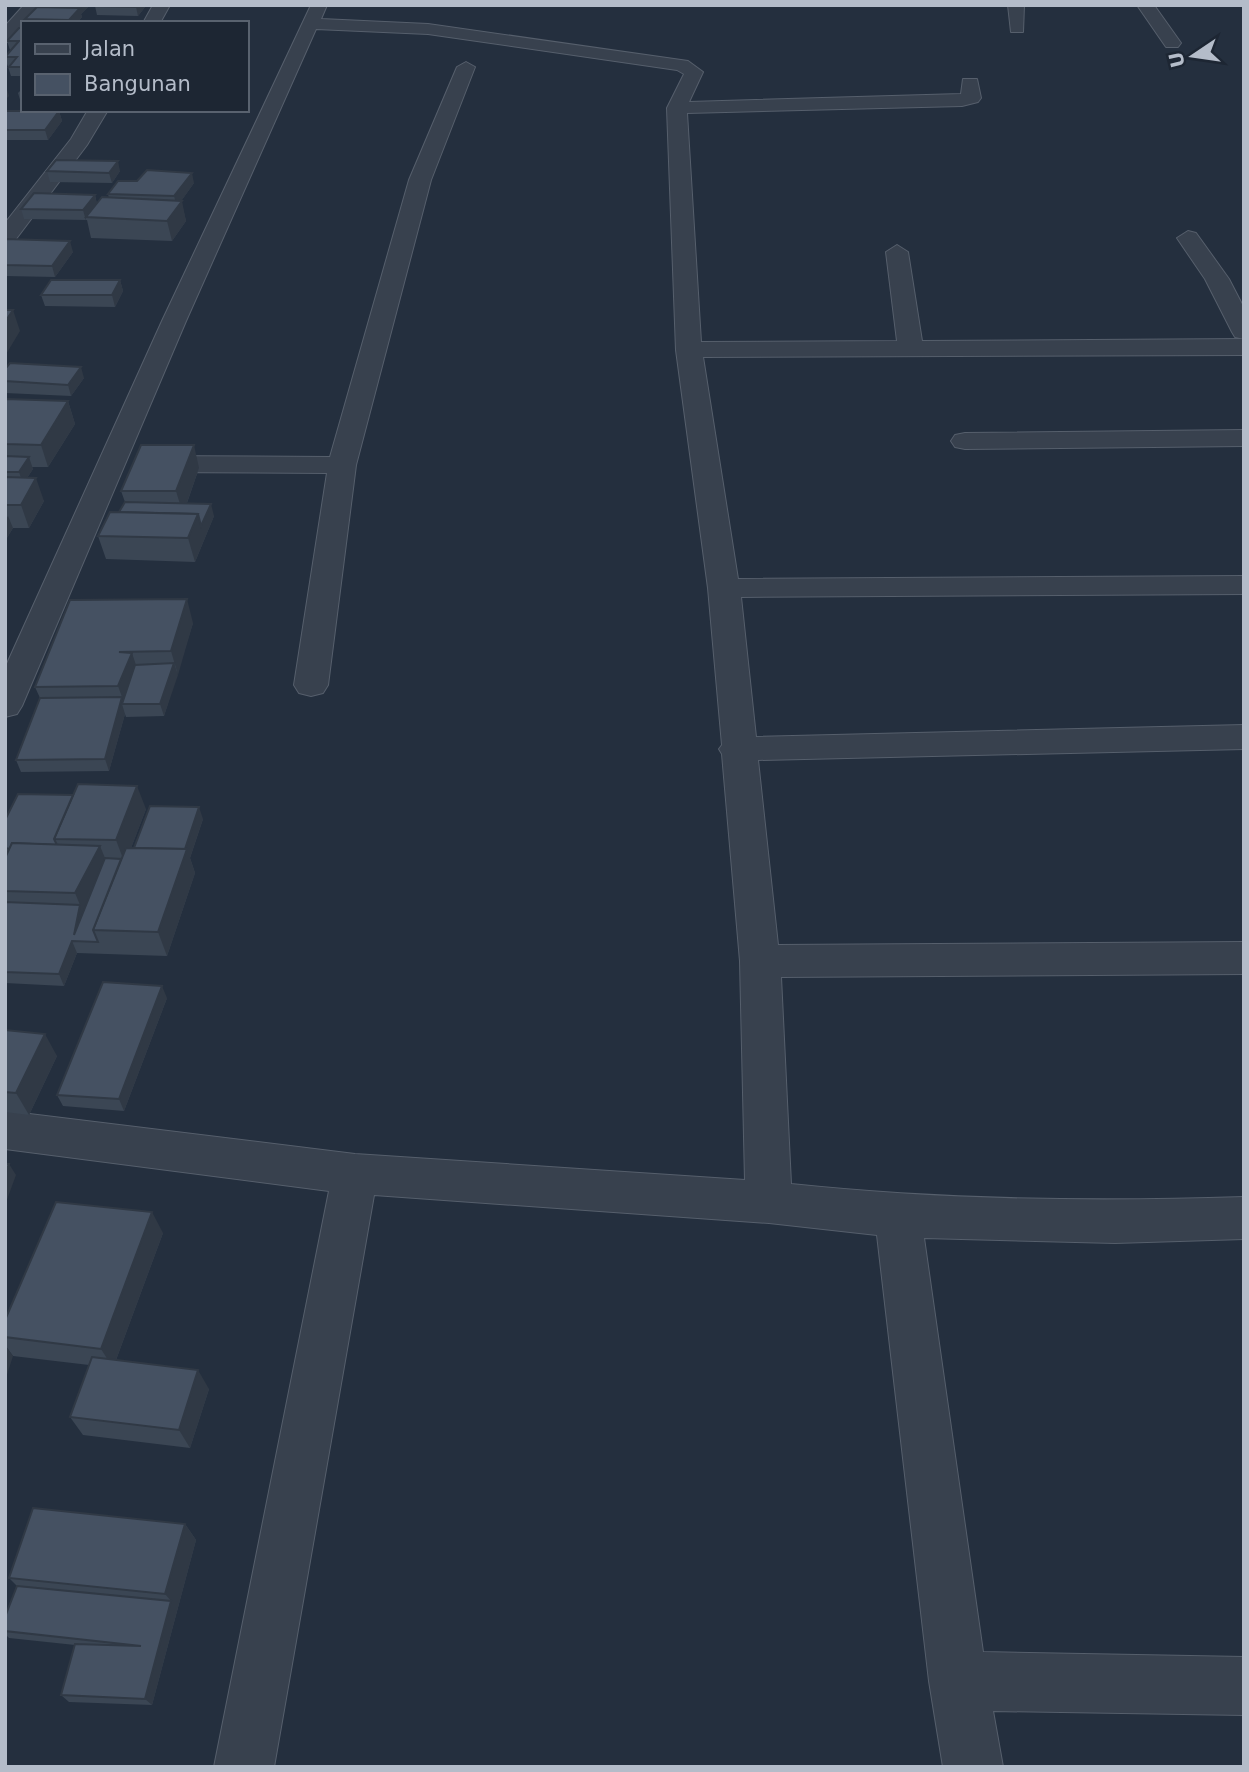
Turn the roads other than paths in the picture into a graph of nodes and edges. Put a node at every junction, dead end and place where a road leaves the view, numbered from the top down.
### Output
1 (33, 5) edge
2 (162, 5) edge
3 (1016, 5) edge
4 (1145, 5) edge
5 (315, 15) edge
6 (152, 21) edge
7 (1017, 28) dead end
8 (5, 37) edge
9 (1172, 43) dead end
10 (466, 66) dead end
11 (970, 83) dead end
12 (677, 108) junction
13 (97, 112) edge
14 (5, 238) edge
15 (1188, 238) dead end
16 (897, 252) dead end
17 (1240, 349) edge
18 (689, 350) junction
19 (911, 350) junction
20 (1244, 438) edge
21 (965, 441) dead end
22 (111, 463) junction
23 (342, 465) junction
24 (1244, 585) edge
25 (724, 588) junction
26 (310, 685) dead end
27 (5, 706) edge
28 (1244, 737) edge
29 (737, 749) junction
30 (1244, 958) edge
31 (760, 961) junction
32 (5, 1130) edge
33 (355, 1174) junction
34 (769, 1202) junction
35 (898, 1216) junction
36 (1244, 1218) edge
37 (958, 1681) junction
38 (1244, 1686) edge
39 (244, 1767) edge
40 (973, 1767) edge

1 - 8 street
2 - 6 street
3 - 7 street
4 - 9 street
5 - 12 street
5 - 22 street
10 - 23 street
11 - 12 street
12 - 18 street
13 - 14 street
15 - 17 street
16 - 19 street
17 - 19 street
18 - 19 street
18 - 25 street
20 - 21 street
22 - 23 street
22 - 27 street
23 - 26 street
24 - 25 street
25 - 29 street
28 - 29 street
29 - 31 street
30 - 31 street
31 - 34 street
32 - 33 street
33 - 34 street
33 - 39 street
34 - 35 street
35 - 36 street
35 - 37 street
37 - 38 street
37 - 40 street

